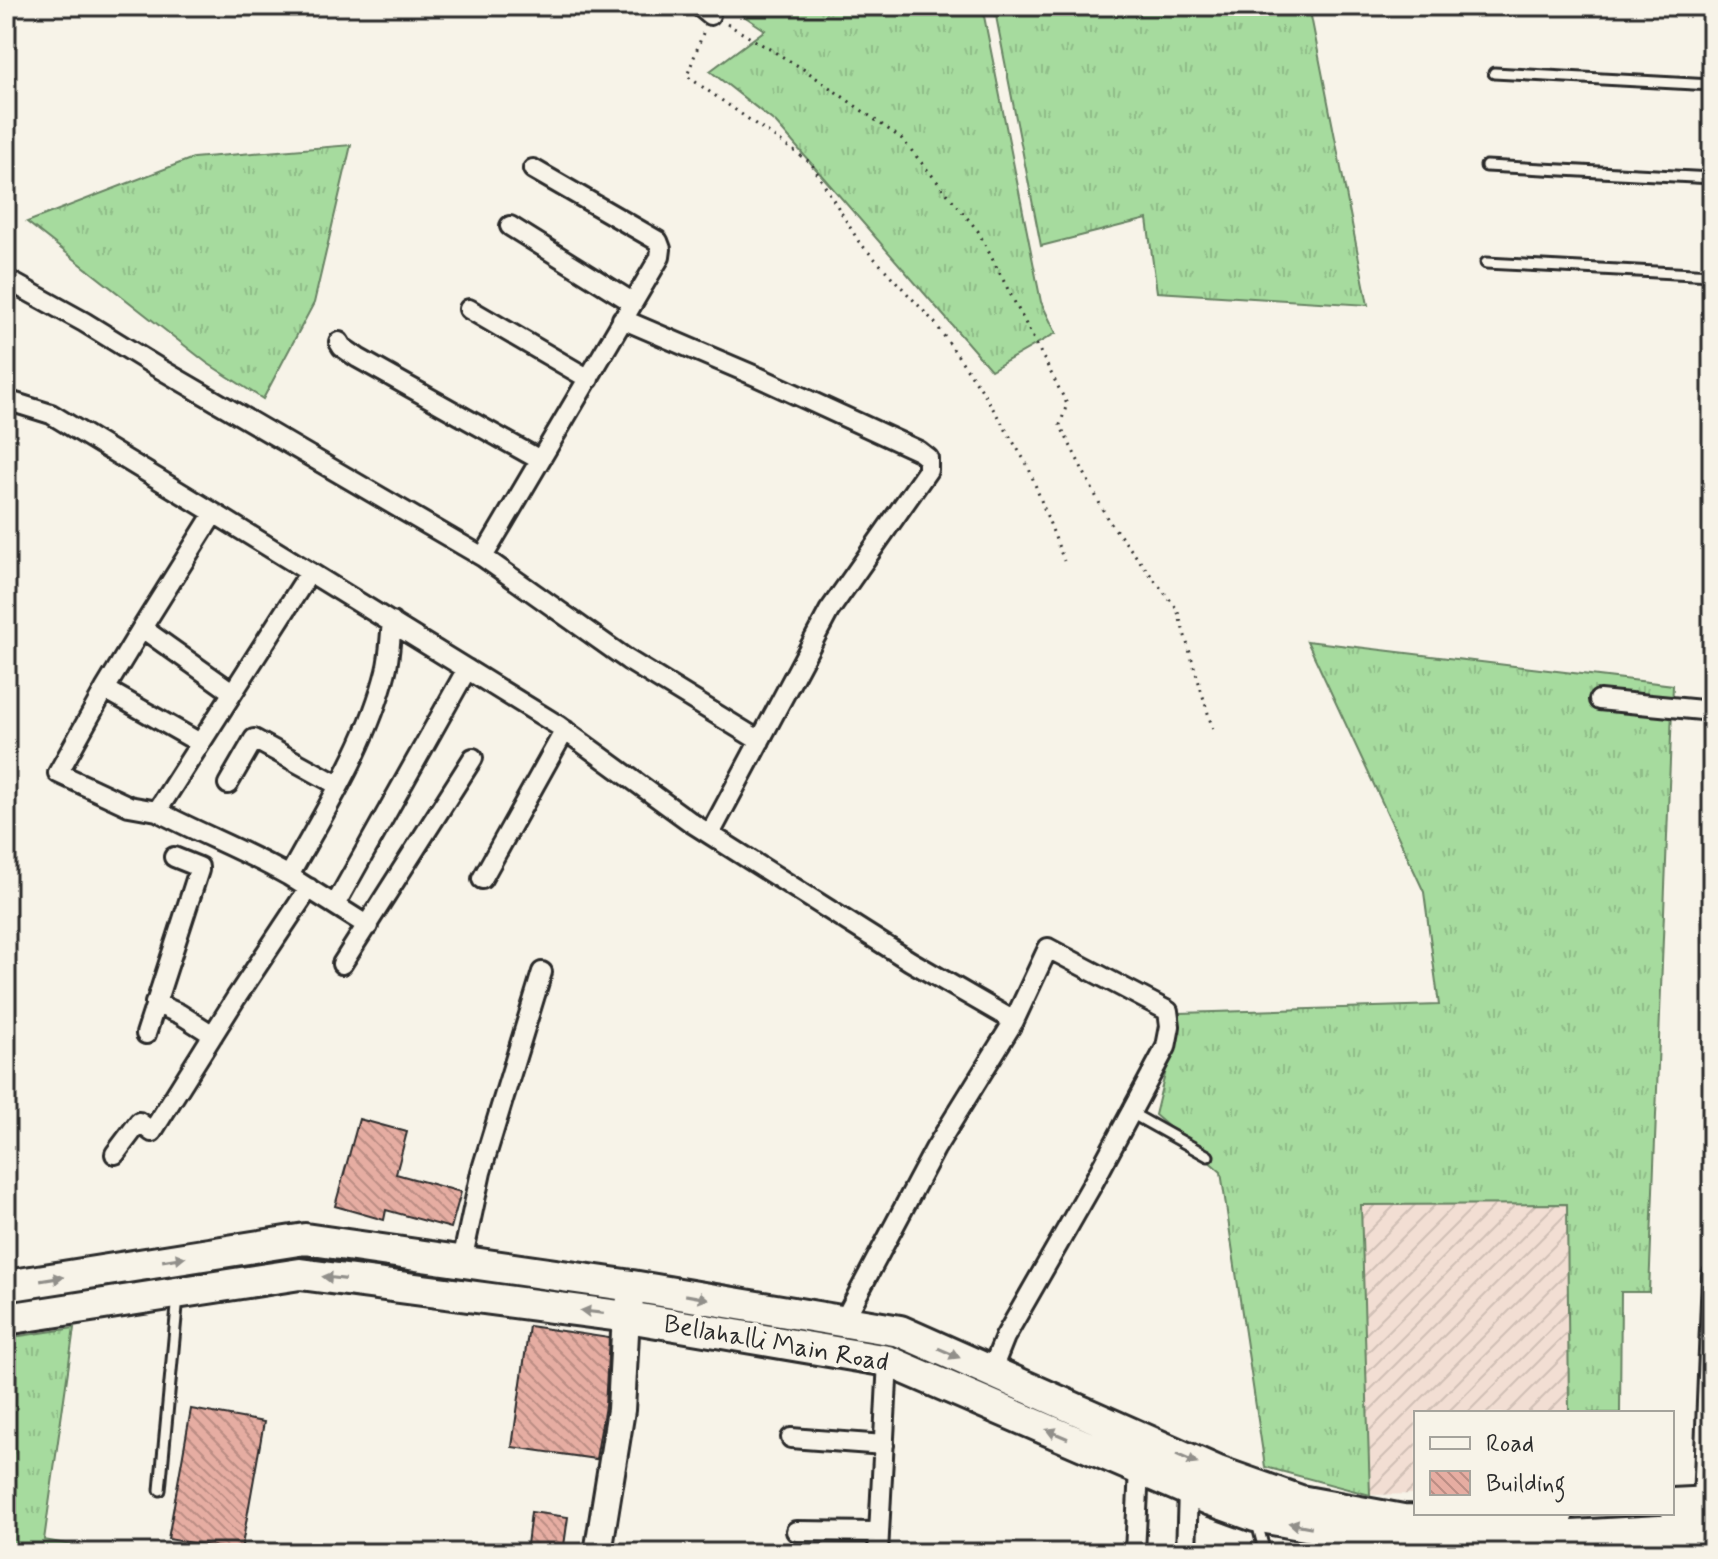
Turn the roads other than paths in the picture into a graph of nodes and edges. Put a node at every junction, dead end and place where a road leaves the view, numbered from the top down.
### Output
1 (1494, 73) dead end
2 (1712, 85) edge
3 (1486, 166) dead end
4 (533, 169) dead end
5 (1712, 178) edge
6 (510, 226) dead end
7 (1486, 263) dead end
8 (1712, 275) edge
9 (6, 279) edge
10 (632, 302) junction
11 (469, 309) dead end
12 (622, 319) junction
13 (339, 342) dead end
14 (589, 379) junction
15 (6, 400) edge
16 (540, 460) junction
17 (214, 513) junction
18 (483, 557) junction
19 (310, 572) junction
20 (392, 622) junction
21 (142, 628) junction
22 (467, 669) junction
23 (105, 689) junction
24 (232, 692) junction
25 (1599, 700) dead end
26 (1712, 711) edge
27 (565, 730) junction
28 (760, 741) junction
29 (200, 743) junction
30 (473, 758) dead end
31 (228, 784) dead end
32 (338, 785) junction
33 (157, 811) junction
34 (710, 834) junction
35 (174, 857) dead end
36 (289, 876) junction
37 (482, 879) dead end
38 (309, 888) junction
39 (335, 905) junction
40 (368, 926) junction
41 (342, 964) dead end
42 (542, 972) dead end
43 (155, 1003) junction
44 (1014, 1021) junction
45 (146, 1034) dead end
46 (213, 1035) junction
47 (1131, 1113) junction
48 (115, 1154) dead end
49 (1208, 1156) dead end
50 (462, 1261) junction
51 (1712, 1275) edge
52 (6, 1286) edge
53 (632, 1286) junction
54 (179, 1293) junction
55 (628, 1317) junction
56 (6, 1319) edge
57 (843, 1322) junction
58 (888, 1361) junction
59 (991, 1372) junction
60 (791, 1438) dead end
61 (884, 1445) junction
62 (1139, 1469) junction
63 (160, 1490) dead end
64 (1188, 1491) junction
65 (1709, 1511) edge
66 (1534, 1515) edge
67 (1255, 1516) junction
68 (1671, 1524) edge
69 (796, 1531) dead end
70 (879, 1532) junction
71 (598, 1553) edge
72 (878, 1553) edge
73 (1135, 1553) edge
74 (1186, 1553) edge
75 (1265, 1553) edge

1 - 2 lane
3 - 5 lane
4 - 10 street
6 - 10 street
7 - 8 lane
9 - 18 street
10 - 12 street
11 - 14 street
12 - 14 street
12 - 28 street
13 - 16 street
14 - 16 street
15 - 17 street
16 - 18 street
17 - 19 street
17 - 21 street
18 - 28 street
19 - 20 street
19 - 24 street
20 - 22 street
20 - 32 street
21 - 23 street
21 - 24 street
22 - 27 street
22 - 39 street
23 - 29 street
23 - 33 street
24 - 29 street
25 - 26 street
27 - 34 street
27 - 37 street
28 - 34 street
29 - 33 street
30 - 40 street
31 - 32 street
32 - 36 street
33 - 36 street
34 - 44 street
35 - 43 street
36 - 38 street
38 - 39 street
38 - 46 street
39 - 40 street
40 - 41 street
42 - 50 street
43 - 45 street
43 - 46 street
44 - 47 street
44 - 57 street
46 - 48 street
47 - 49 lane
47 - 59 street
52 -> 50 main road, Bellahalli Main Road
50 - 53 main road, Bellahalli Main Road
51 - 65 street
53 - 55 street
53 -> 57 main road, Bellahalli Main Road
55 -> 54 main road, Bellahalli Main Road
54 - 56 main road, Bellahalli Main Road
54 - 63 lane
55 - 58 main road, Bellahalli Main Road
55 - 71 street
57 -> 59 main road, Bellahalli Main Road
58 - 61 street
62 -> 58 main road, Bellahalli Main Road
59 -> 66 main road, Bellahalli Main Road
60 - 61 street
61 - 70 street
62 - 64 main road, Bellahalli Main Road
62 - 73 street
64 - 67 main road, Bellahalli Main Road
64 - 74 street
65 - 68 main road, Bellahalli Main Road
68 -> 67 main road, Bellahalli Main Road
67 - 75 lane
69 - 70 street
70 - 72 street

